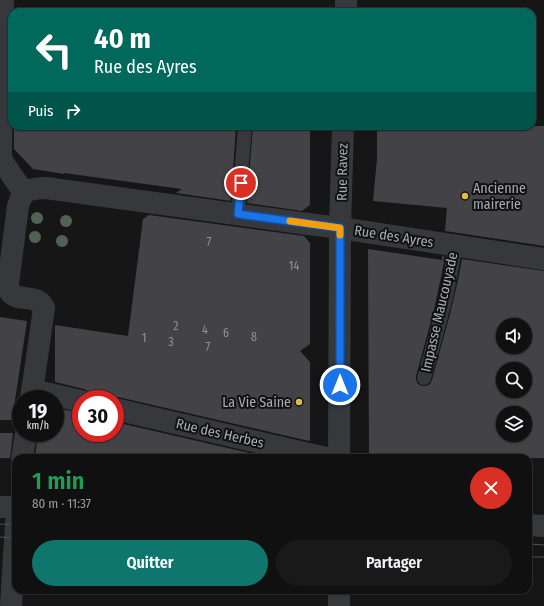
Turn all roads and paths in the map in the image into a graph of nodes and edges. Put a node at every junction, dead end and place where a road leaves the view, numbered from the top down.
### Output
1 (2, 0) edge
2 (245, 130) edge
3 (343, 130) edge
4 (0, 151) edge
5 (24, 193) junction
6 (238, 214) junction
7 (340, 228) junction
8 (455, 245) junction
9 (544, 259) edge
10 (4, 292) edge
11 (424, 378) dead end
12 (33, 390) edge
13 (124, 411) edge
14 (25, 442) edge
15 (23, 454) edge
16 (309, 454) edge
17 (339, 454) edge
18 (0, 507) edge
19 (12, 507) edge
20 (532, 525) edge
21 (544, 526) edge
22 (13, 594) edge
23 (339, 594) edge
24 (12, 606) edge
25 (339, 606) edge

1 - 4 street
2 - 6 lane
3 - 7 street, Rue Ravez
4 - 5 street
5 - 6 street, Rue des Ayres
5 - 10 street
6 - 7 street, Rue des Ayres
7 - 8 street, Rue des Ayres
7 - 17 street, Rue Ravez
8 - 9 street, Rue des Ayres
8 - 11 lane, Impasse Maucouyade
10 - 12 street
13 - 16 street, Rue des Herbes
14 - 15 street
18 - 19 street
20 - 21 street
22 - 24 street
23 - 25 street

